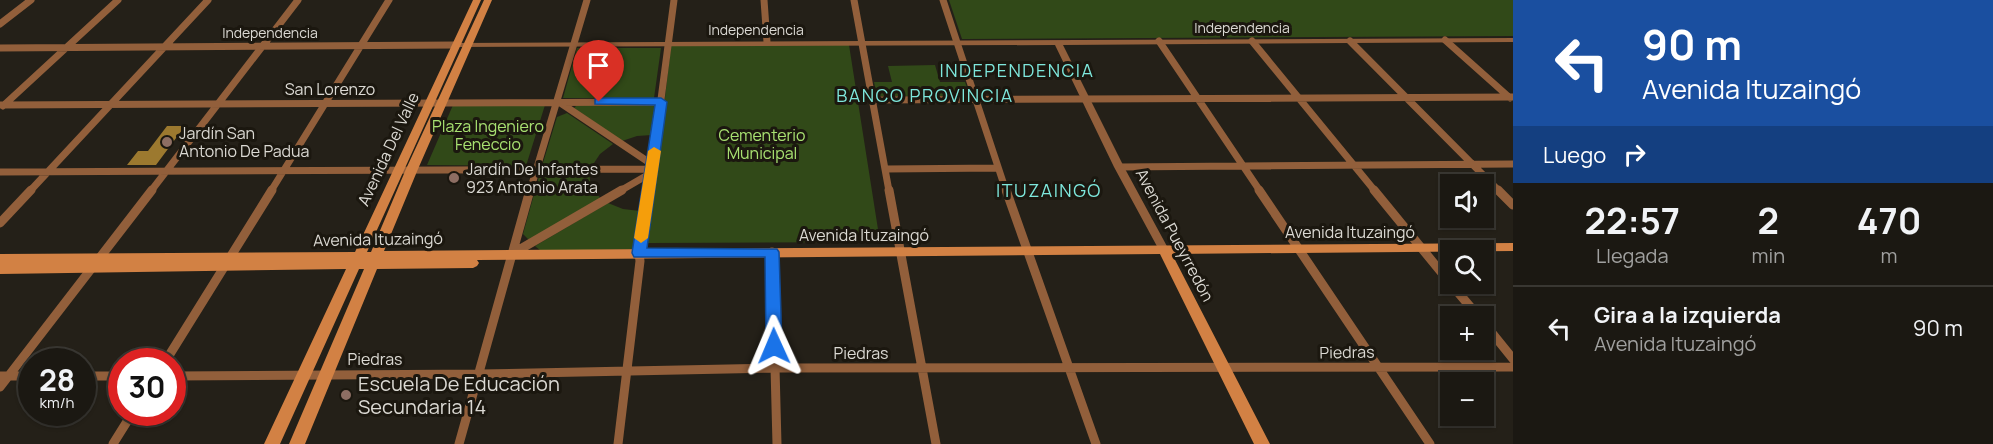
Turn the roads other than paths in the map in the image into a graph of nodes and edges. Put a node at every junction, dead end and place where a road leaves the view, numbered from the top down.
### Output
1 (31, 0) edge
2 (118, 0) edge
3 (208, 0) edge
4 (298, 0) edge
5 (389, 0) edge
6 (477, 0) edge
7 (488, 0) edge
8 (587, 0) edge
9 (674, 0) edge
10 (764, 0) edge
11 (854, 0) edge
12 (943, 0) edge
13 (0, 24) edge
14 (1350, 40) junction
15 (1445, 40) junction
16 (1513, 40) edge
17 (1159, 41) junction
18 (1252, 41) junction
19 (767, 42) junction
20 (1057, 42) junction
21 (957, 43) junction
22 (668, 44) junction
23 (863, 44) junction
24 (456, 45) junction
25 (468, 45) junction
26 (165, 46) junction
27 (262, 46) junction
28 (360, 46) junction
29 (574, 46) junction
30 (66, 47) junction
31 (0, 48) edge
32 (1405, 97) junction
33 (1512, 98) edge
34 (1084, 99) junction
35 (1199, 99) junction
36 (1301, 99) junction
37 (873, 100) junction
38 (977, 100) junction
39 (430, 102) junction
40 (442, 102) junction
41 (558, 102) junction
42 (661, 102) junction
43 (325, 103) junction
44 (111, 104) junction
45 (218, 104) junction
46 (1, 106) edge
47 (1473, 165) junction
48 (1513, 165) edge
49 (1355, 166) junction
50 (1119, 167) junction
51 (1245, 167) junction
52 (998, 168) junction
53 (652, 169) junction
54 (885, 169) junction
55 (399, 170) junction
56 (412, 170) junction
57 (536, 170) junction
58 (283, 171) junction
59 (0, 172) edge
60 (48, 172) junction
61 (165, 172) junction
62 (1513, 205) edge
63 (0, 223) edge
64 (1513, 247) edge
65 (1425, 251) junction
66 (1301, 252) junction
67 (1166, 253) junction
68 (1440, 253) edge
69 (1029, 254) junction
70 (1494, 254) edge
71 (1513, 254) edge
72 (902, 255) junction
73 (772, 256) junction
74 (639, 257) junction
75 (511, 258) junction
76 (0, 259) edge
77 (375, 259) junction
78 (357, 260) junction
79 (227, 262) junction
80 (97, 263) junction
81 (0, 269) edge
82 (1440, 269) edge
83 (1460, 294) edge
84 (1470, 306) edge
85 (1494, 335) edge
86 (174, 348) edge
87 (1513, 359) edge
88 (1379, 366) junction
89 (1070, 367) junction
90 (1513, 367) edge
91 (775, 368) junction
92 (923, 368) junction
93 (1224, 368) junction
94 (627, 372) junction
95 (304, 374) junction
96 (328, 374) junction
97 (480, 374) junction
98 (4, 376) edge
99 (186, 376) edge
100 (0, 387) edge
101 (124, 426) edge
102 (113, 444) edge
103 (272, 444) edge
104 (297, 444) edge
105 (459, 444) edge
106 (618, 444) edge
107 (777, 444) edge
108 (936, 444) edge
109 (1096, 444) edge
110 (1262, 444) edge
111 (1430, 444) edge

1 - 13 street
2 - 30 street
3 - 26 street
4 - 27 street
5 - 28 street
6 - 24 main road, Avenida Del Valle
7 - 25 main road, Avenida Del Valle
8 - 29 street
9 - 22 street
10 - 19 street
11 - 23 street
12 - 21 street
14 - 15 street, Independencia
14 - 18 street, Independencia
14 - 32 street
15 - 16 street, Independencia
15 - 33 street
17 - 18 street, Independencia
17 - 20 street, Independencia
17 - 35 street
18 - 36 street
19 - 22 street, Independencia
19 - 23 street, Independencia
20 - 21 street, Independencia
20 - 34 street, Avenida Pueyrredón
21 - 23 street, Independencia
21 - 38 street
22 - 29 street, Independencia
22 - 42 street
23 - 37 street
24 - 25 street, Independencia
24 - 28 street, Independencia
24 - 39 main road, Avenida Del Valle
25 - 29 street, Independencia
25 - 40 main road, Avenida Del Valle
26 - 27 street, Independencia
26 - 30 street, Independencia
26 - 44 street
27 - 28 street, Independencia
27 - 45 street
28 - 43 street
29 - 41 street
30 - 31 street, Independencia
30 - 46 street
32 - 33 street
32 - 36 street
32 - 47 street
34 - 35 street
34 - 38 street
34 - 50 street, Avenida Pueyrredón
35 - 36 street
35 - 51 street
36 - 49 street
37 - 38 street
37 - 54 street
38 - 52 street
39 - 40 street, San Lorenzo
39 - 43 street, San Lorenzo
39 - 55 main road, Avenida Del Valle
40 - 41 street, San Lorenzo
40 - 56 main road, Avenida Del Valle
41 - 42 street, San Lorenzo
41 - 53 street
41 - 57 street
42 - 53 street
43 - 45 street, San Lorenzo
43 - 58 street
44 - 45 street, San Lorenzo
44 - 46 street, San Lorenzo
44 - 60 street
45 - 61 street
47 - 48 street
47 - 49 street
47 - 62 street
49 - 51 street
49 - 65 street
50 - 51 street
50 - 67 street, Avenida Pueyrredón
51 - 66 street
52 - 54 street
52 - 69 street
53 - 57 street
53 - 74 street
53 - 75 street
54 - 72 street
55 - 56 street
55 - 58 street
55 - 78 main road, Avenida Del Valle
56 - 57 street
56 - 77 main road, Avenida Del Valle
57 - 75 street
58 - 61 street
58 - 79 street
59 - 60 street
60 - 61 street
60 - 63 street
61 - 80 street
64 - 65 main road, Avenida Ituzaingó
65 - 66 main road, Avenida Ituzaingó
65 - 68 main road, Avenida Ituzaingó
65 - 82 street
66 - 67 main road, Avenida Ituzaingó
66 - 88 street
67 - 69 main road, Avenida Ituzaingó
67 - 93 main road, Avenida Pueyrredón
69 - 72 main road, Avenida Ituzaingó
69 - 89 street
70 - 71 main road
72 - 73 main road, Avenida Ituzaingó
72 - 92 street
73 - 74 main road, Avenida Ituzaingó
73 - 91 street
74 - 75 main road, Avenida Ituzaingó
74 - 94 street
75 - 77 main road, Avenida Ituzaingó
75 - 97 street
76 - 80 main road, Avenida Ituzaingó
77 - 78 main road, Avenida Ituzaingó
77 - 96 main road, Avenida Del Valle
78 - 79 main road, Avenida Ituzaingó
78 - 95 main road, Avenida Del Valle
79 - 80 main road, Avenida Ituzaingó
79 - 86 street
80 - 81 main road, Avenida Ituzaingó
80 - 98 street
83 - 84 street
85 - 87 street
88 - 90 street, Piedras
88 - 93 street, Piedras
88 - 111 street
89 - 92 street, Piedras
89 - 93 street, Piedras
89 - 109 street
91 - 92 street, Piedras
91 - 94 street, Piedras
91 - 107 street
92 - 108 street
93 - 110 main road, Avenida Pueyrredón
94 - 97 street, Piedras
94 - 106 street
95 - 96 street, Piedras
95 - 99 street, Piedras
95 - 103 main road, Avenida Del Valle
96 - 97 street, Piedras
96 - 104 main road, Avenida Del Valle
97 - 105 street
98 - 100 street
101 - 102 street

